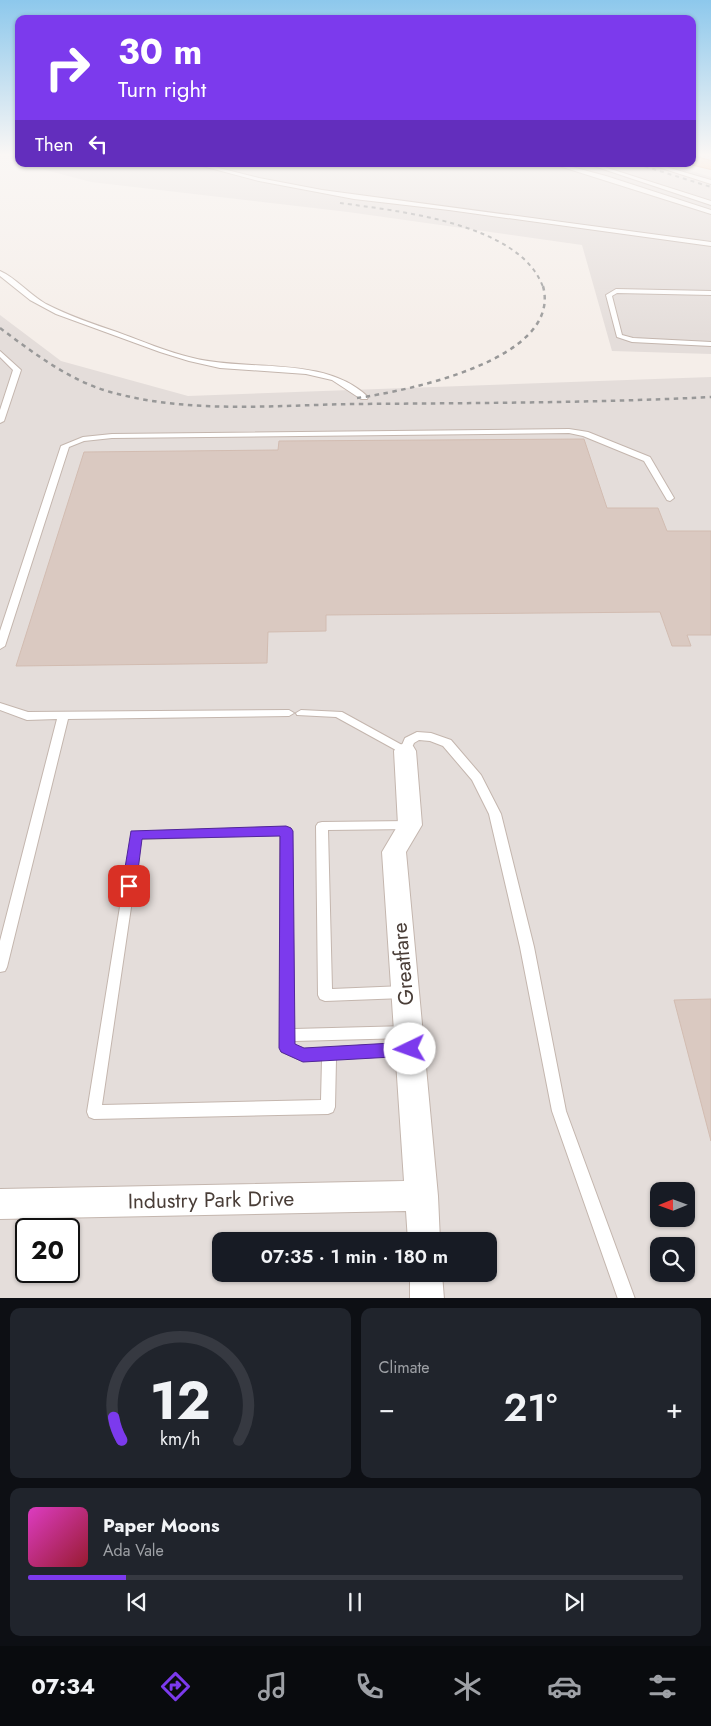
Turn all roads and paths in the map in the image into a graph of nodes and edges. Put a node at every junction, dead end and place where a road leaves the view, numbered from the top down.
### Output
1 (506, 216) edge
2 (711, 244) edge
3 (0, 273) edge
4 (711, 293) edge
5 (711, 344) edge
6 (0, 353) edge
7 (364, 397) dead end
8 (0, 421) edge
9 (670, 498) dead end
10 (0, 646) edge
11 (0, 706) edge
12 (289, 713) dead end
13 (301, 713) dead end
14 (63, 716) junction
15 (405, 751) junction
16 (410, 825) junction
17 (0, 967) edge
18 (405, 992) junction
19 (288, 1035) junction
20 (409, 1040) junction
21 (329, 1054) junction
22 (422, 1196) junction
23 (0, 1204) edge
24 (424, 1232) edge
25 (426, 1282) edge
26 (427, 1298) edge
27 (627, 1298) edge

1 - 2 lane
3 - 7 lane
4 - 5 lane
6 - 8 lane
9 - 10 lane
11 - 14 lane
12 - 14 lane
13 - 15 lane
14 - 17 lane
15 - 16 street
15 - 27 lane
16 - 18 street, Greatfare
16 - 18 lane
18 - 20 street, Greatfare
19 - 20 lane
19 - 21 lane
19 - 21 lane
20 - 21 lane
20 - 22 street, Greatfare
22 - 23 street, Industry Park Drive
22 - 24 street, Greatfare
25 - 26 street

